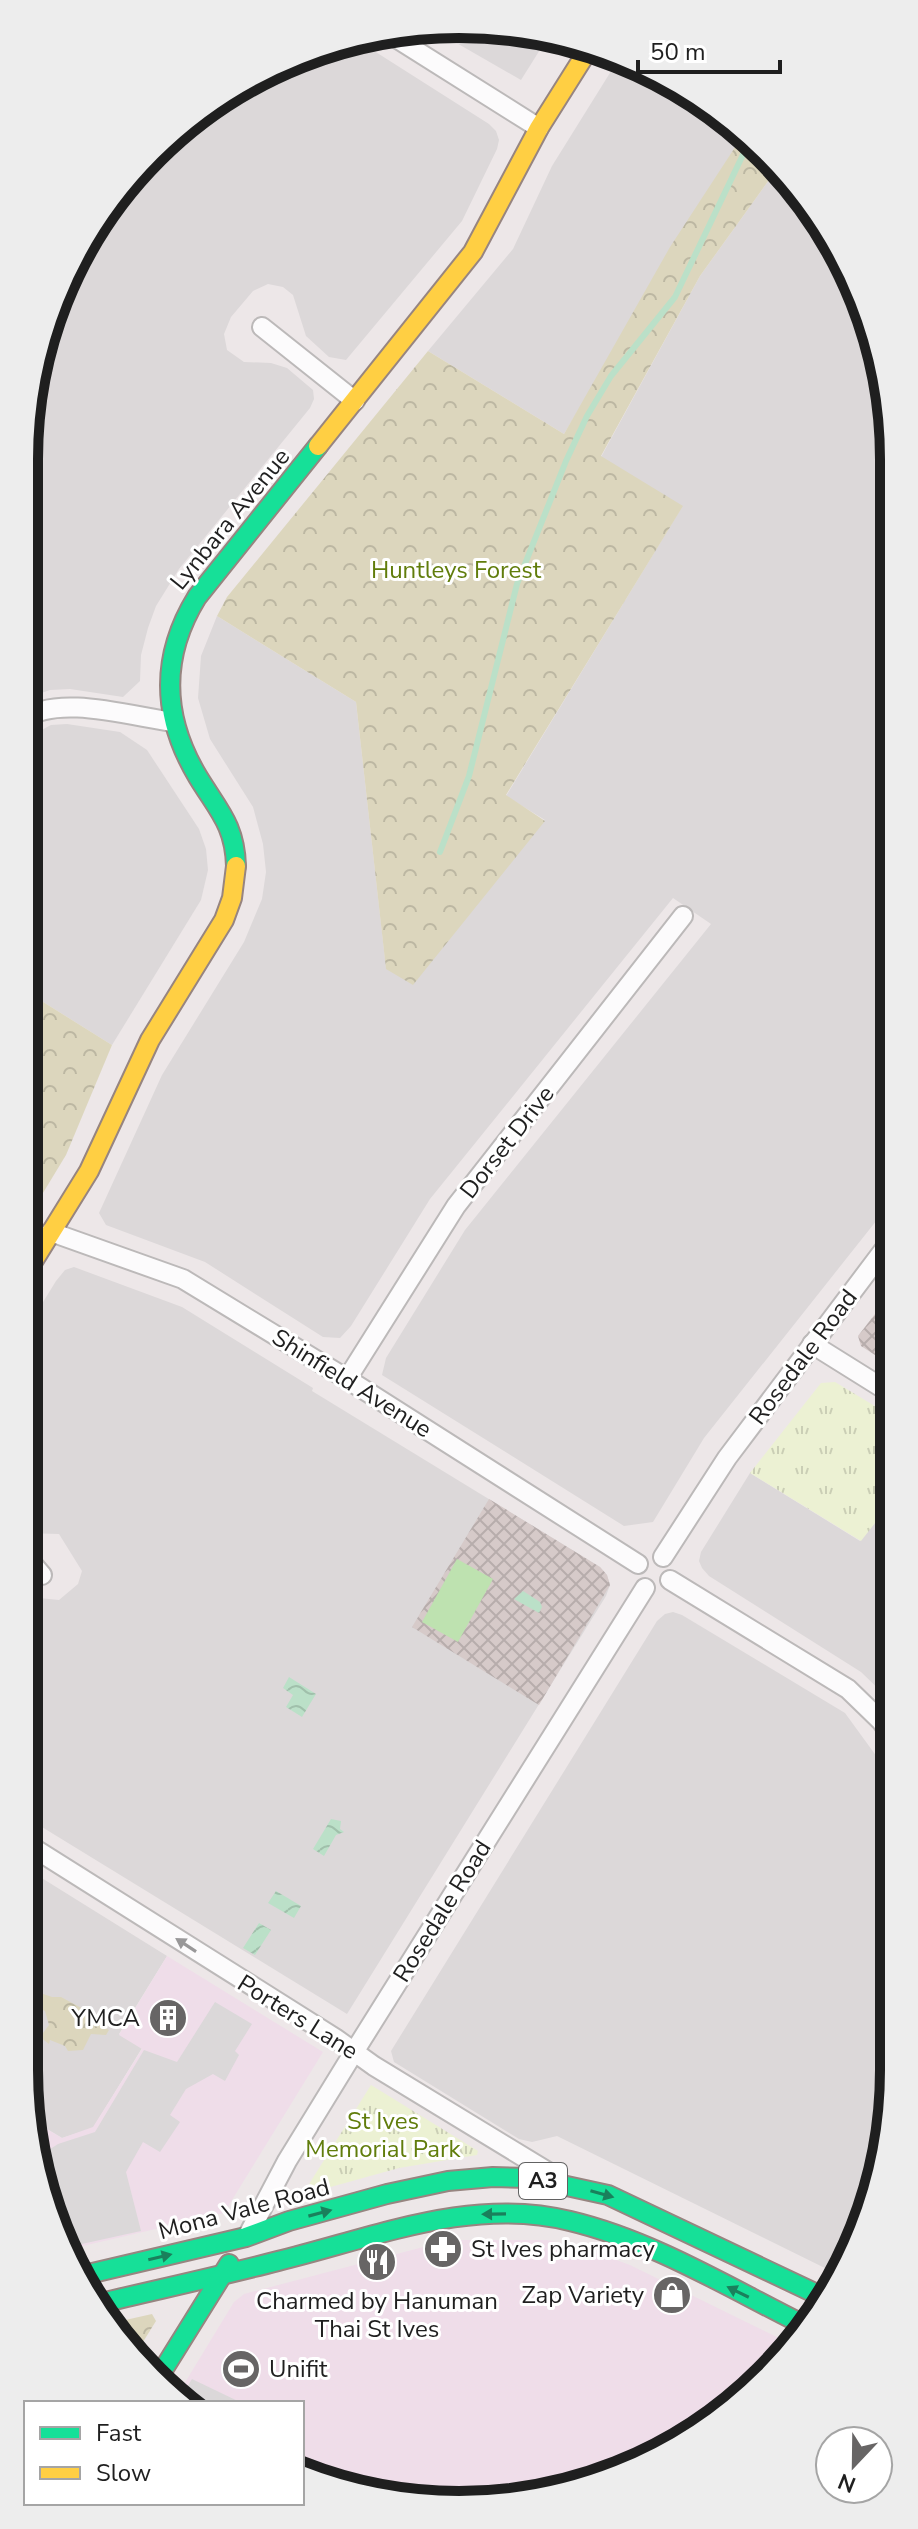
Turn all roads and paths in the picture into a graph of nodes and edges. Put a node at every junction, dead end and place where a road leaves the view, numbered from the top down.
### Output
1 (403, 42) edge
2 (584, 57) edge
3 (539, 128) junction
4 (262, 327) dead end
5 (355, 401) junction
6 (38, 712) edge
7 (173, 722) junction
8 (683, 916) dead end
9 (51, 1232) junction
10 (38, 1253) edge
11 (880, 1255) edge
12 (812, 1344) junction
13 (347, 1379) junction
14 (880, 1386) edge
15 (663, 1557) junction
16 (638, 1564) junction
17 (38, 1570) edge
18 (42, 1575) dead end
19 (670, 1580) junction
20 (645, 1588) junction
21 (880, 1720) edge
22 (38, 1851) edge
23 (354, 2052) junction
24 (574, 2187) junction
25 (246, 2237) junction
26 (90, 2273) edge
27 (223, 2273) junction
28 (816, 2293) edge
29 (107, 2301) edge
30 (796, 2321) edge
31 (163, 2370) edge

1 - 3 street
2 - 3 main road, Lynbara Avenue
3 - 5 main road, Lynbara Avenue
4 - 5 street
5 - 7 main road, Lynbara Avenue
6 - 7 street
7 - 9 main road, Lynbara Avenue
8 - 13 street, Dorset Drive
9 - 10 main road, Lynbara Avenue
9 - 13 street, Shinfield Avenue
11 - 12 street, Rosedale Road
12 - 14 street
12 - 15 street, Rosedale Road
13 - 16 street, Shinfield Avenue
15 - 16 street
15 - 19 street
16 - 20 street
17 - 18 street
19 - 20 street
19 - 21 street
20 - 23 street, Rosedale Road
23 -> 22 street, Porters Lane
23 - 24 street, Porters Lane
23 - 25 street, Rosedale Road
25 -> 24 main road, Mona Vale Road / A3
24 -> 28 main road, Mona Vale Road / A3
26 -> 25 main road, Mona Vale Road / A3
25 - 27 main road
27 - 29 main road, A3
30 -> 27 main road, A3
27 - 31 main road

